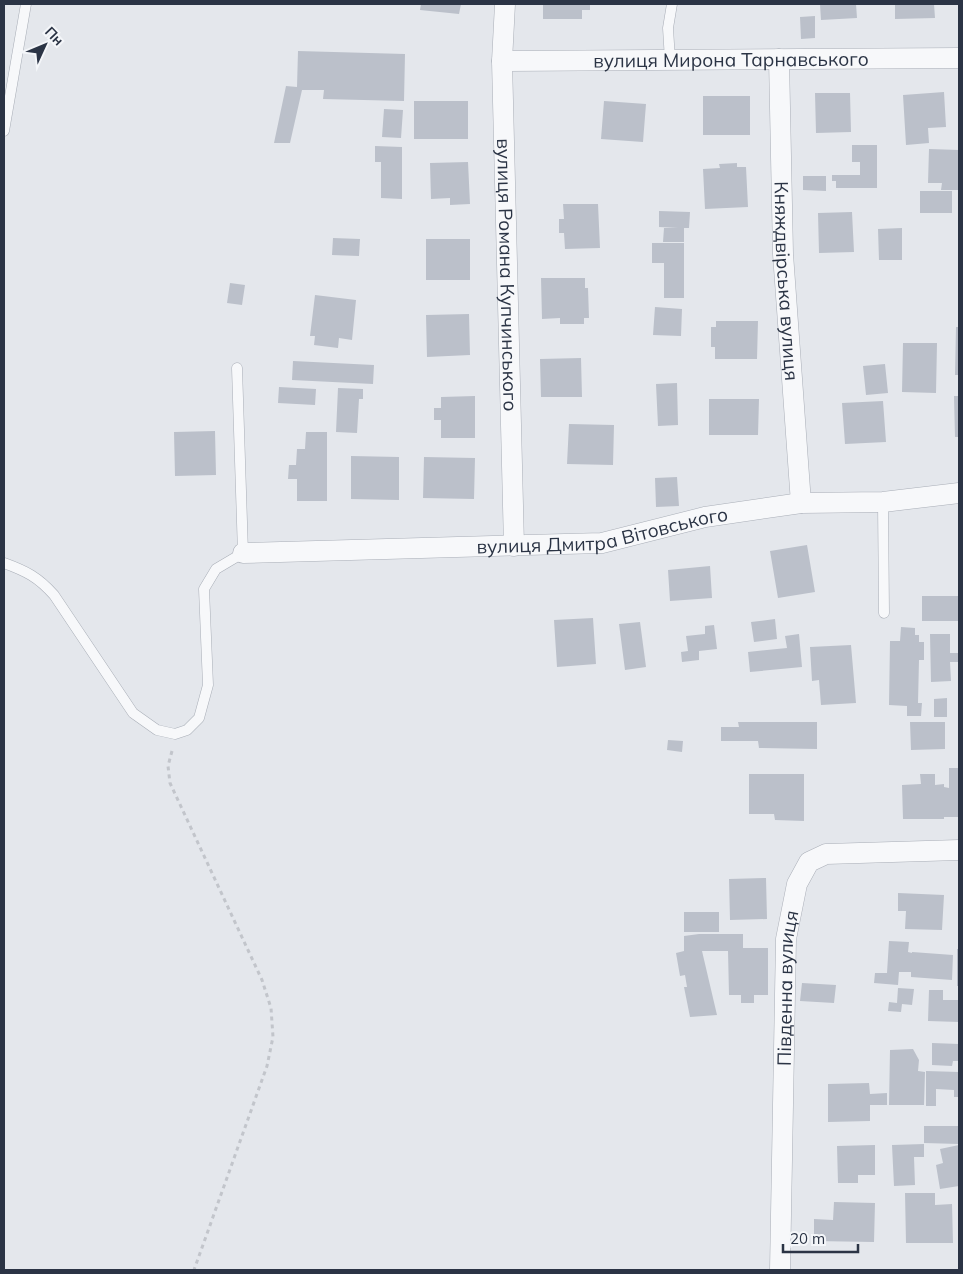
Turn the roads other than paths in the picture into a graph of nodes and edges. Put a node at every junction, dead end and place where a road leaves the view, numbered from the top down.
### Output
1 (26, 4) edge
2 (505, 4) edge
3 (672, 4) edge
4 (959, 58) edge
5 (779, 59) junction
6 (670, 60) junction
7 (502, 61) junction
8 (4, 131) edge
9 (237, 368) dead end
10 (959, 493) edge
11 (883, 502) junction
12 (802, 503) junction
13 (514, 546) junction
14 (243, 553) junction
15 (4, 563) edge
16 (884, 612) dead end
17 (959, 850) edge
18 (780, 1270) edge

1 - 8 lane
2 - 7 street, вулиця Романа Купчинського
3 - 6 lane
4 - 5 street, вулиця Мирона Тарнавського
5 - 6 street, вулиця Мирона Тарнавського
5 - 12 street, Княждвірська вулиця
6 - 7 street, вулиця Мирона Тарнавського
7 - 13 street, вулиця Романа Купчинського
9 - 14 lane
10 - 11 street, вулиця Дмитра Вітовського
11 - 12 street, вулиця Дмитра Вітовського
11 - 16 lane
12 - 13 street, вулиця Дмитра Вітовського
13 - 14 street, вулиця Дмитра Вітовського
14 - 15 lane
17 - 18 street, Південна вулиця

